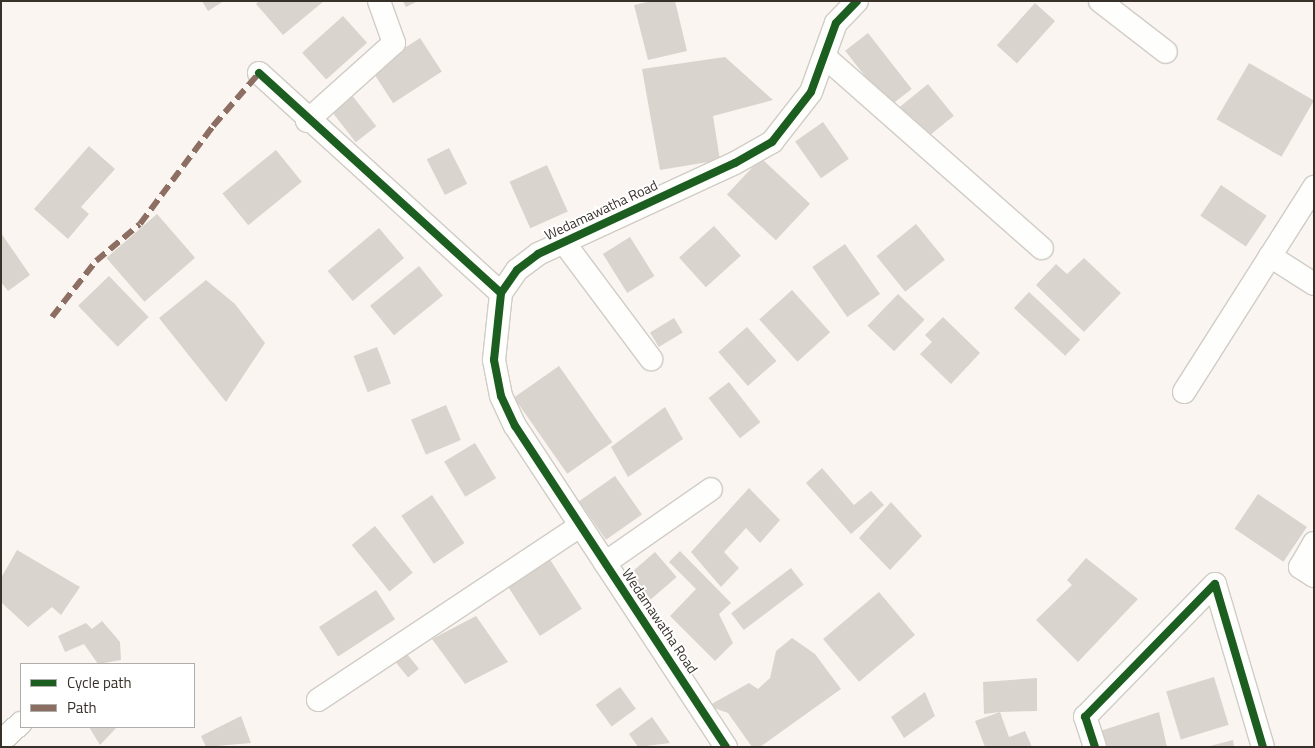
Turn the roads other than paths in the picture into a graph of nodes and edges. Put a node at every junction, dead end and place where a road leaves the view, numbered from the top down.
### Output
1 (379, 1) edge
2 (857, 1) edge
3 (1100, 1) edge
4 (1166, 52) dead end
5 (825, 57) junction
6 (259, 73) dead end
7 (307, 121) junction
8 (1314, 188) edge
9 (562, 240) junction
10 (1042, 248) dead end
11 (1270, 256) junction
12 (1314, 284) edge
13 (501, 293) junction
14 (651, 359) dead end
15 (1184, 392) dead end
16 (711, 489) dead end
17 (580, 526) junction
18 (1314, 543) edge
19 (605, 563) junction
20 (1314, 576) edge
21 (318, 700) dead end
22 (20, 724) edge
23 (1, 741) edge
24 (726, 747) edge
25 (1095, 747) edge
26 (1263, 747) edge

1 - 7 street
2 - 5 street, Wedamawatha Road
3 - 4 street
5 - 9 street, Wedamawatha Road
5 - 10 street
6 - 7 street
7 - 13 street
8 - 11 street
9 - 13 street, Wedamawatha Road
9 - 14 street
11 - 12 street
11 - 15 street
13 - 17 street, Wedamawatha Road
16 - 19 street
17 - 19 street, Wedamawatha Road
17 - 21 street
18 - 20 street
19 - 24 street, Wedamawatha Road
22 - 23 street
25 - 26 street

